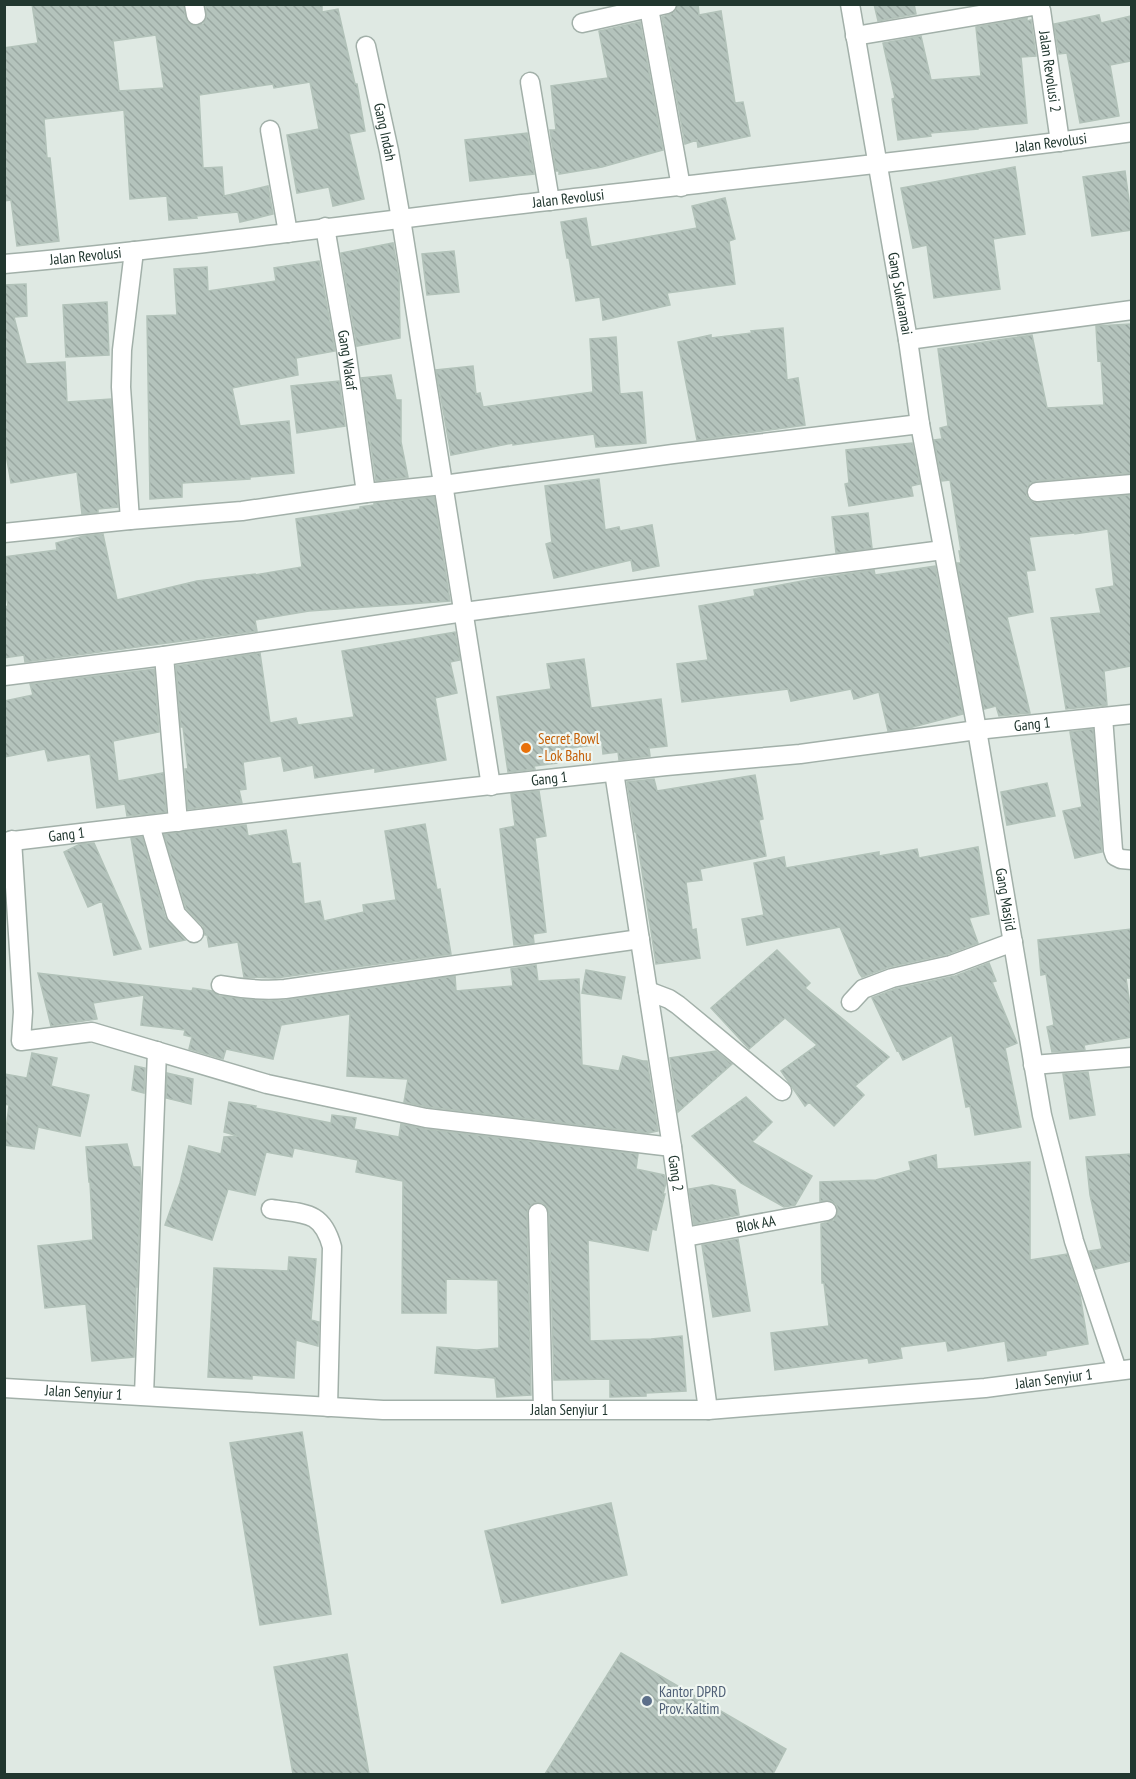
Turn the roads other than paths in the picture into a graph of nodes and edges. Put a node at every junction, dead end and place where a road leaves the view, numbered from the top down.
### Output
1 (667, 4) edge
2 (850, 4) edge
3 (649, 8) junction
4 (582, 23) dead end
5 (855, 36) junction
6 (366, 46) dead end
7 (530, 82) dead end
8 (270, 130) dead end
9 (1131, 132) edge
10 (1060, 142) junction
11 (878, 165) junction
12 (681, 187) junction
13 (550, 201) junction
14 (401, 219) junction
15 (326, 227) junction
16 (288, 233) junction
17 (134, 251) junction
18 (4, 264) edge
19 (1131, 309) edge
20 (908, 339) junction
21 (920, 424) junction
22 (1131, 483) edge
23 (443, 485) junction
24 (1037, 492) dead end
25 (366, 493) junction
26 (130, 520) junction
27 (4, 532) edge
28 (943, 550) junction
29 (464, 612) junction
30 (164, 656) junction
31 (4, 676) edge
32 (1131, 714) edge
33 (1103, 717) junction
34 (977, 730) junction
35 (614, 772) junction
36 (490, 786) junction
37 (178, 822) junction
38 (150, 825) junction
39 (8, 841) edge
40 (1131, 860) edge
41 (194, 933) dead end
42 (640, 939) junction
43 (1013, 942) junction
44 (221, 985) dead end
45 (648, 991) junction
46 (851, 1002) dead end
47 (13, 1043) edge
48 (157, 1052) junction
49 (1131, 1057) edge
50 (1033, 1065) junction
51 (782, 1091) dead end
52 (672, 1147) junction
53 (271, 1209) dead end
54 (827, 1211) dead end
55 (538, 1213) dead end
56 (685, 1237) junction
57 (1124, 1370) edge
58 (4, 1388) edge
59 (144, 1395) junction
60 (328, 1407) junction
61 (543, 1409) junction
62 (708, 1410) junction

1 - 3 street
2 - 5 street, Gang Sukaramai
3 - 4 street
3 - 12 street
5 - 10 street, Jalan Revolusi 2
5 - 11 street, Gang Sukaramai
6 - 14 street, Gang Indah
7 - 13 street
8 - 16 street
9 - 10 street, Jalan Revolusi
10 - 11 street, Jalan Revolusi
11 - 12 street, Jalan Revolusi
11 - 20 street, Gang Sukaramai
12 - 13 street, Jalan Revolusi
13 - 14 street, Jalan Revolusi
14 - 15 street, Jalan Revolusi
14 - 23 street, Gang Indah
15 - 16 street, Jalan Revolusi
15 - 25 street, Gang Wakaf
16 - 17 street, Jalan Revolusi
17 - 18 street, Jalan Revolusi
17 - 26 street
19 - 20 street
20 - 21 street, Gang Sukaramai
21 - 23 street
21 - 28 street, Gang Masjid
22 - 24 street
23 - 25 street
23 - 29 street, Gang Indah
25 - 26 street
26 - 27 street
28 - 29 street
28 - 34 street, Gang Masjid
29 - 30 street
29 - 36 street, Gang Indah
30 - 31 street
30 - 37 street
32 - 33 street, Gang 1
33 - 34 street, Gang 1
33 - 40 street
34 - 35 street, Gang 1
34 - 43 street, Gang Masjid
35 - 36 street, Gang 1
35 - 42 street, Gang 2
36 - 37 street, Gang 1
37 - 38 street, Gang 1
38 - 39 street, Gang 1
38 - 41 street
39 - 47 street
42 - 44 street
42 - 45 street, Gang 2
43 - 46 street
43 - 50 street, Gang Masjid
45 - 51 street
45 - 52 street, Gang 2
47 - 48 street
48 - 52 street
48 - 59 street
49 - 50 street
50 - 57 street, Gang Masjid
52 - 56 street, Gang 2
53 - 60 street
54 - 56 street, Blok AA
55 - 61 street
56 - 62 street, Gang 2
57 - 62 street, Jalan Senyiur 1
58 - 59 street, Jalan Senyiur 1
59 - 60 street, Jalan Senyiur 1
60 - 61 street, Jalan Senyiur 1
61 - 62 street, Jalan Senyiur 1

